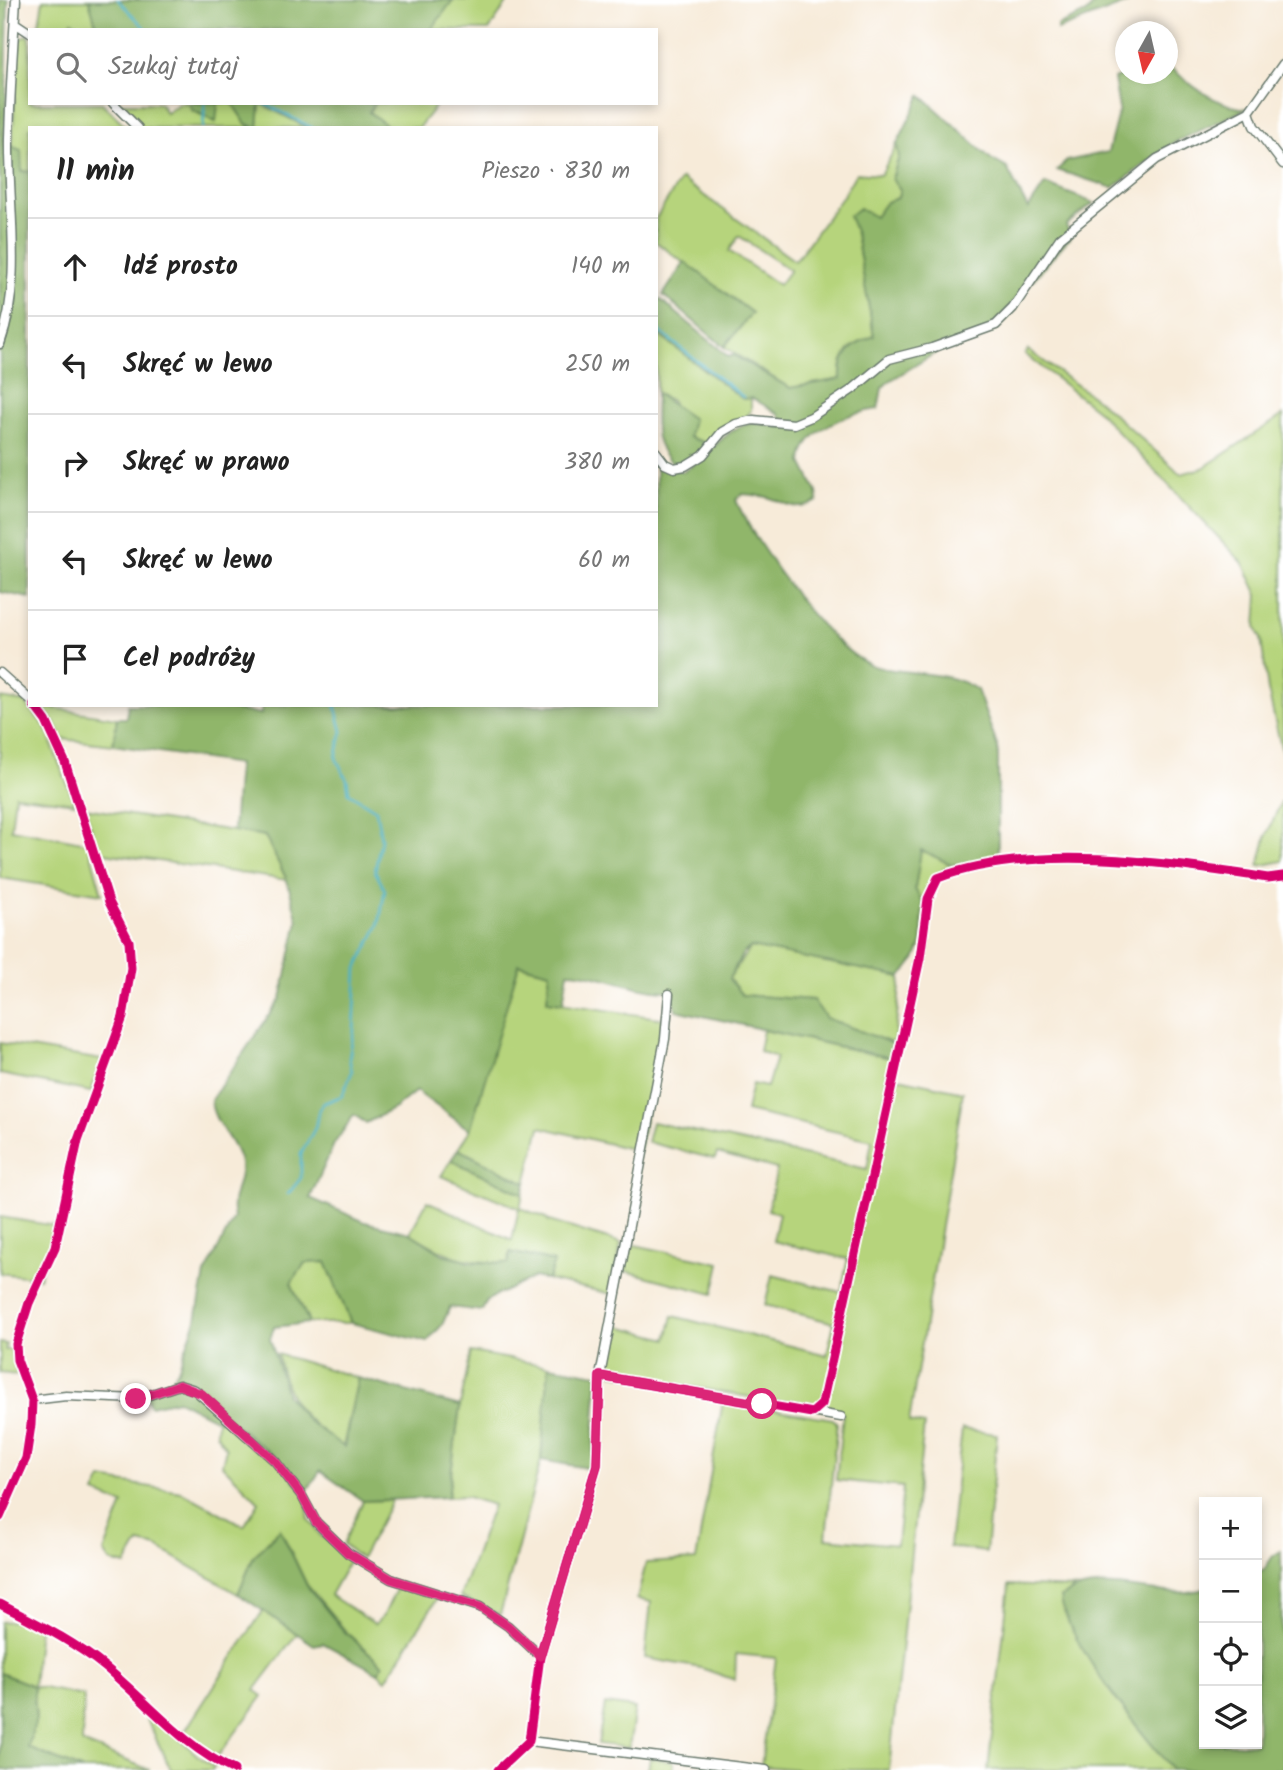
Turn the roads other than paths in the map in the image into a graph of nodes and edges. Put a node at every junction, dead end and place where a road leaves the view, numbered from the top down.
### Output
1 (16, 0) edge
2 (15, 26) junction
3 (28, 32) edge
4 (1283, 64) edge
5 (115, 105) edge
6 (1249, 112) junction
7 (136, 126) edge
8 (1283, 164) edge
9 (0, 344) edge
10 (658, 454) edge
11 (0, 673) edge
12 (28, 698) edge
13 (36, 707) edge
14 (669, 994) dead end
15 (600, 1376) junction
16 (32, 1400) junction
17 (841, 1417) dead end
18 (0, 1517) edge
19 (0, 1604) edge
20 (540, 1656) junction
21 (528, 1741) junction
22 (234, 1770) edge
23 (498, 1770) edge
24 (766, 1770) edge

1 - 2 street
2 - 3 street
2 - 9 street
4 - 6 street
5 - 7 street
6 - 8 street
6 - 10 street
11 - 12 street
13 - 16 street
14 - 15 street
15 - 17 street
15 - 20 street
16 - 18 street
16 - 20 street
19 - 22 street
20 - 21 street
21 - 23 street
21 - 24 street

